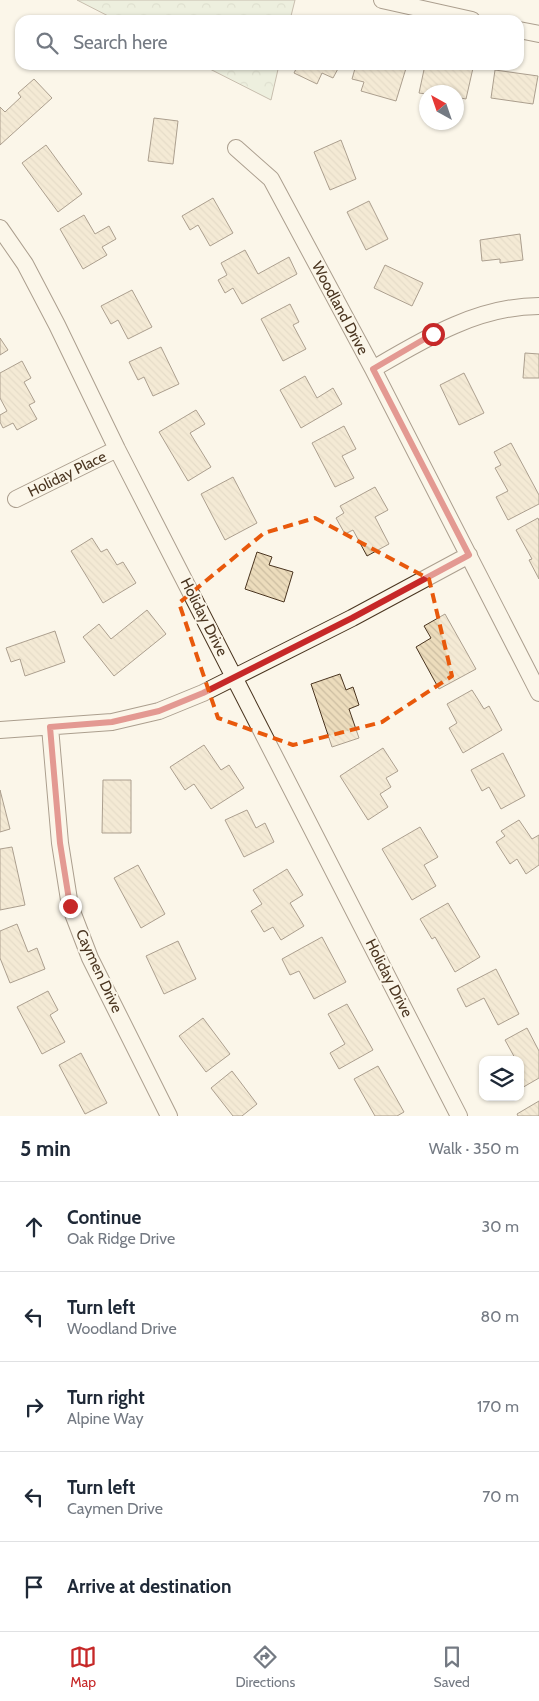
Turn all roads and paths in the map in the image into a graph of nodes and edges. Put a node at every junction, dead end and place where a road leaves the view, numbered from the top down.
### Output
1 (382, 0) edge
2 (433, 6) edge
3 (458, 15) edge
4 (524, 31) edge
5 (539, 34) edge
6 (236, 148) dead end
7 (0, 228) edge
8 (539, 306) edge
9 (373, 369) junction
10 (117, 449) junction
11 (16, 499) dead end
12 (469, 555) junction
13 (235, 677) junction
14 (539, 693) edge
15 (50, 727) junction
16 (0, 730) edge
17 (169, 1116) edge
18 (459, 1116) edge

1 - 2 street
2 - 3 street
4 - 5 street
6 - 9 street, Woodland Drive
7 - 10 street, Holiday Drive
8 - 9 street
9 - 12 street, Woodland Drive
10 - 11 street, Holiday Place
10 - 13 street, Holiday Drive
12 - 13 street
12 - 14 street, Woodland Drive
13 - 15 street
13 - 18 street, Holiday Drive
15 - 16 street
15 - 17 street, Caymen Drive

